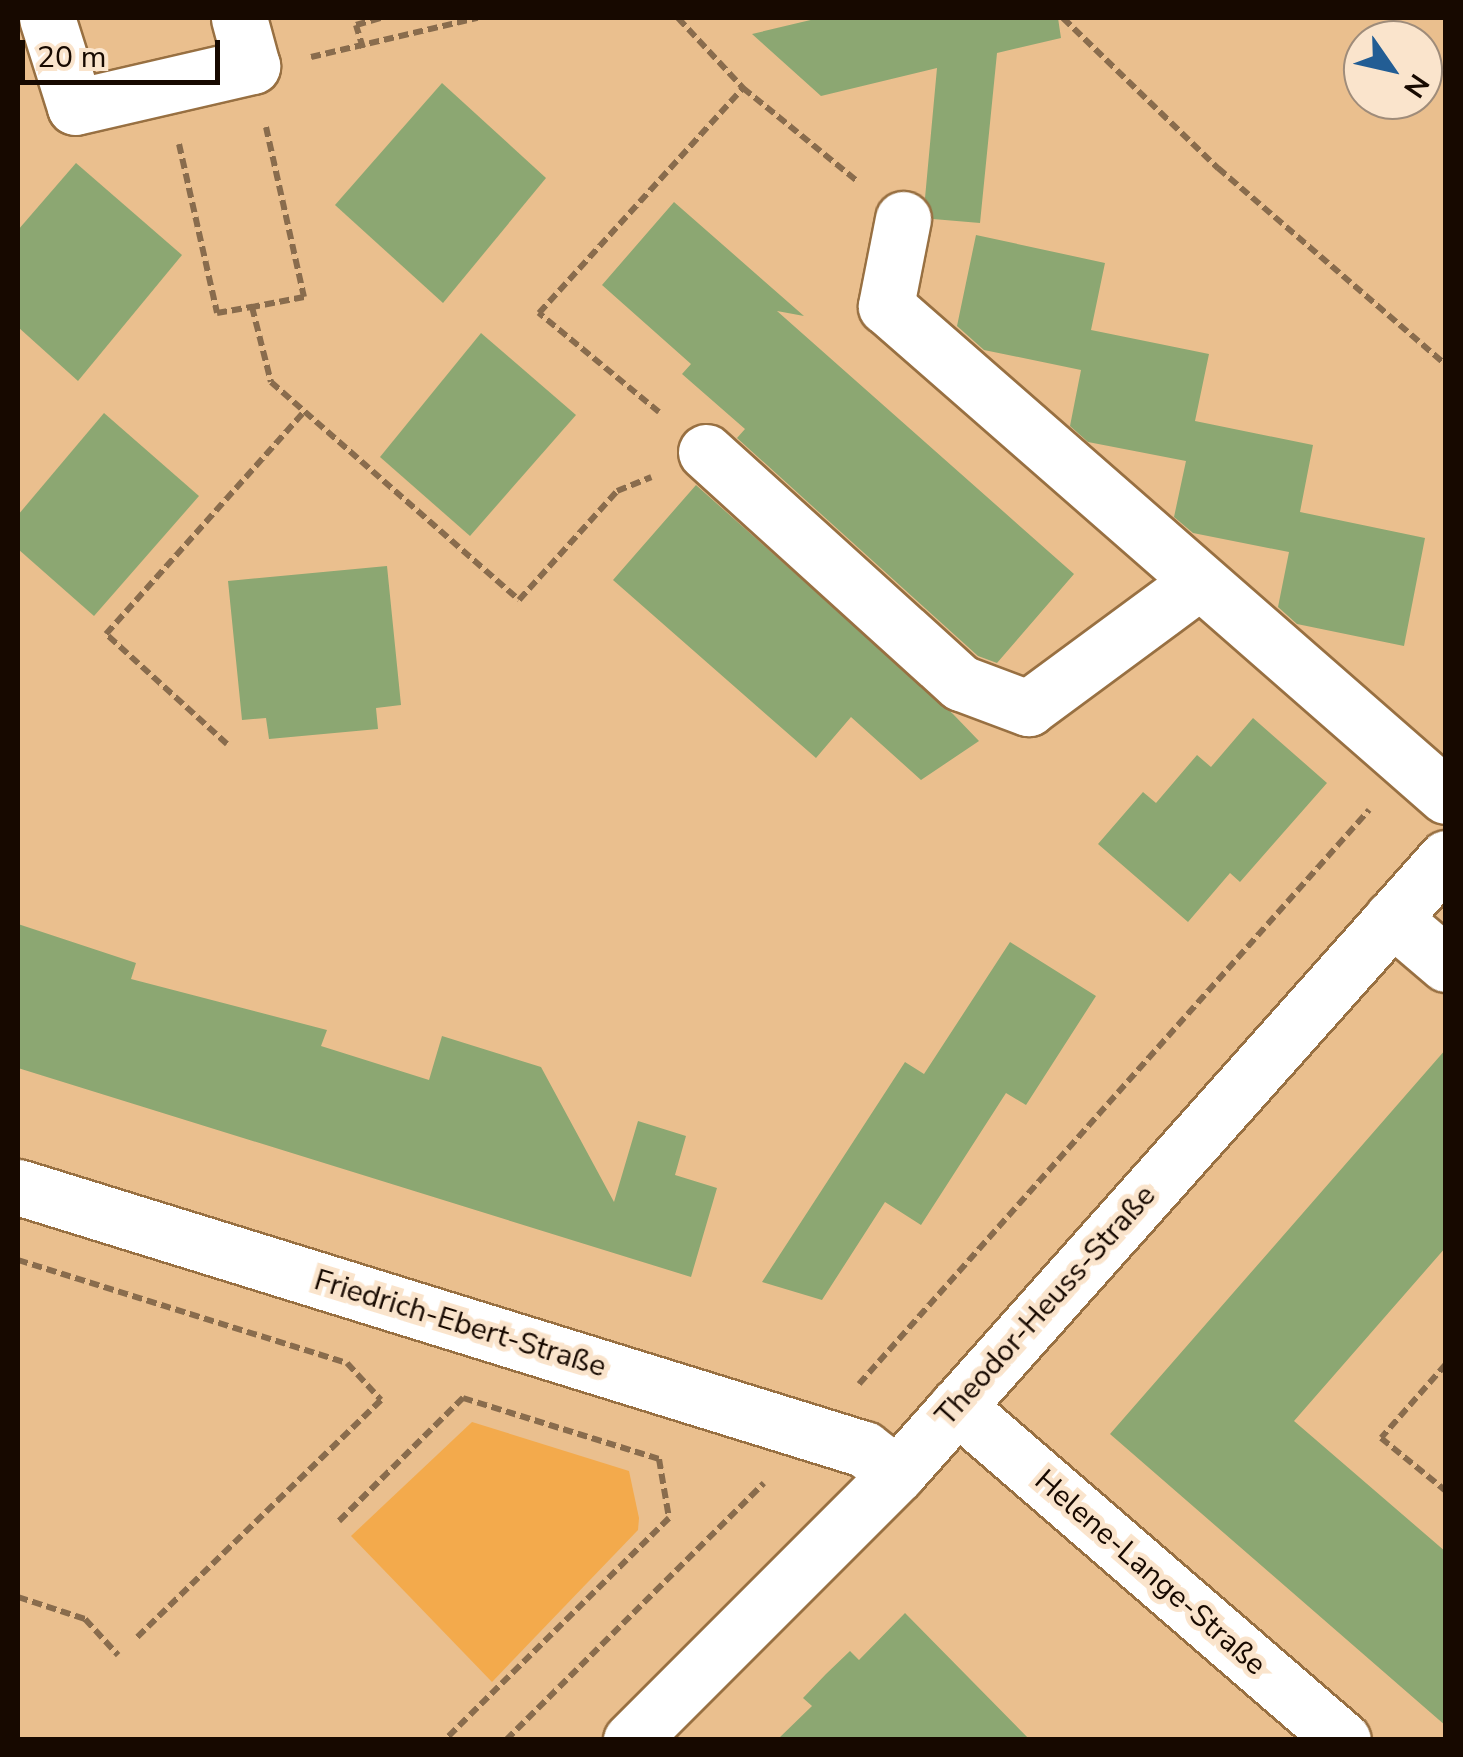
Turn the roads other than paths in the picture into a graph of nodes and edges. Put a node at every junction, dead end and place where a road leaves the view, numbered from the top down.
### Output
1 (47, 18) edge
2 (246, 42) edge
3 (904, 219) road end
4 (706, 452) road end
5 (1196, 584) junction
6 (1427, 780) edge
7 (1446, 858) edge
8 (1392, 918) junction
9 (1446, 964) edge
10 (18, 1187) edge
11 (958, 1406) junction
12 (897, 1474) junction
13 (631, 1740) edge
14 (1343, 1740) edge

1 - 2 street
3 - 5 street
4 - 5 street
5 - 6 street
7 - 8 street, Theodor-Heuss-Straße
8 - 9 street
8 - 11 street, Theodor-Heuss-Straße
10 - 12 street, Friedrich-Ebert-Straße
11 - 12 street, Theodor-Heuss-Straße
11 - 14 street, Helene-Lange-Straße
12 - 13 street, Theodor-Heuss-Straße

